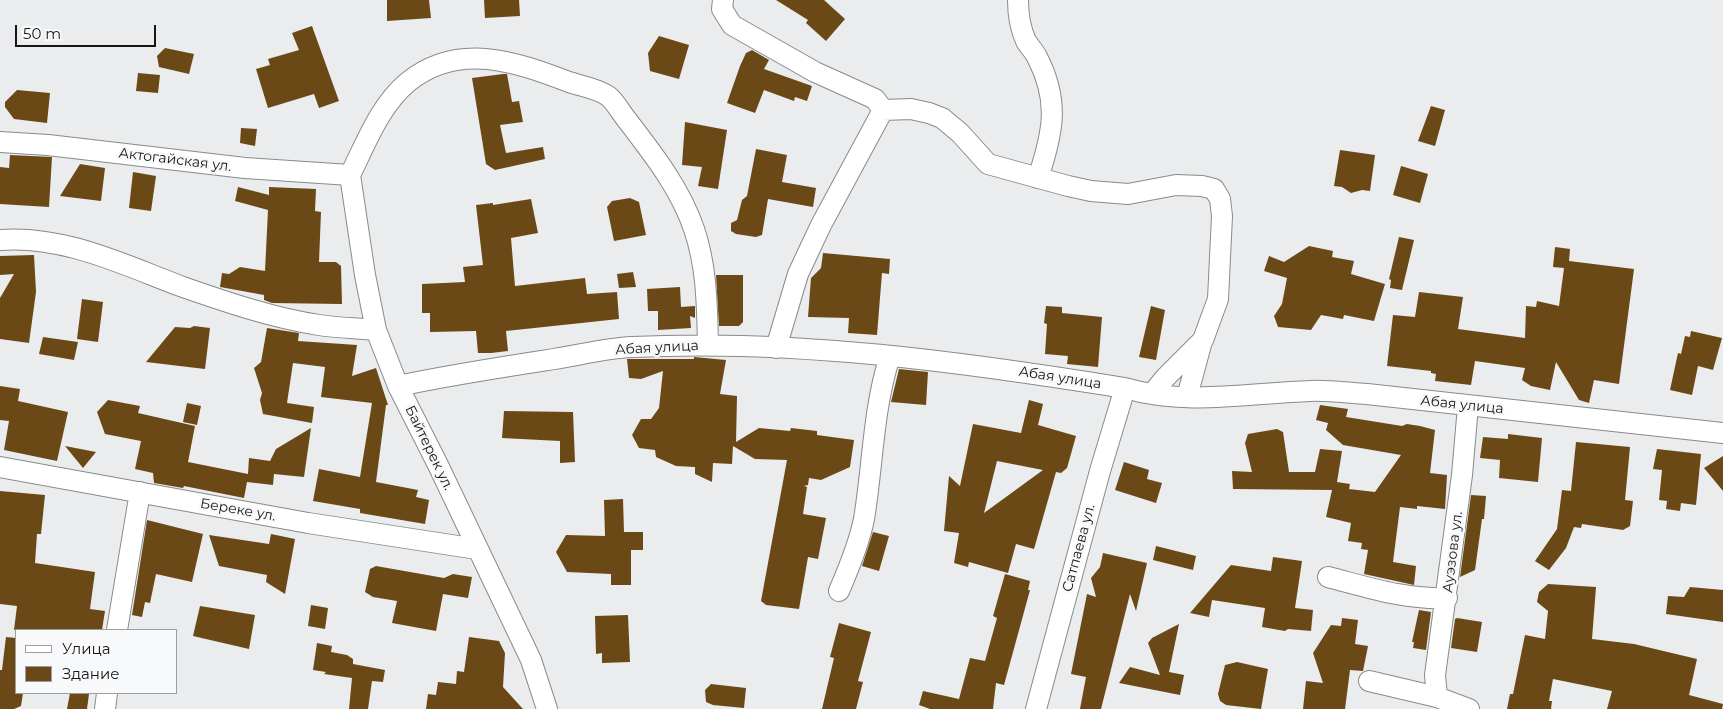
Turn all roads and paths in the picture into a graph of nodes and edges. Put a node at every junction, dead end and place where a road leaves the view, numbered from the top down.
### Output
1 (722, 0) edge
2 (1018, 0) edge
3 (882, 110) junction
4 (0, 142) edge
5 (350, 175) junction
6 (1038, 178) junction
7 (0, 240) edge
8 (376, 330) junction
9 (1203, 340) junction
10 (708, 345) junction
11 (776, 348) junction
12 (890, 356) junction
13 (398, 386) junction
14 (1125, 388) junction
15 (1152, 394) junction
16 (1186, 397) junction
17 (1468, 406) junction
18 (1723, 433) edge
19 (0, 467) edge
20 (140, 492) junction
21 (477, 550) junction
22 (1328, 577) dead end
23 (839, 592) dead end
24 (1447, 598) junction
25 (117, 629) edge
26 (1369, 681) dead end
27 (107, 694) edge
28 (1437, 697) junction
29 (105, 709) edge
30 (547, 709) edge
31 (1036, 709) edge
32 (1469, 709) edge

1 - 3 street
2 - 6 street
3 - 6 street
3 - 11 street
4 - 5 street, Актогайская ул.
5 - 8 street, Байтерек ул.
5 - 10 street
6 - 9 street
7 - 8 street
8 - 13 street, Байтерек ул.
9 - 15 street
9 - 16 street
10 - 11 street, Абая улица
10 - 13 street, Абая улица
11 - 12 street, Абая улица
12 - 14 street, Абая улица
12 - 23 street
13 - 21 street, Байтерек ул.
14 - 15 street, Абая улица
14 - 31 street, Сатпаева ул.
15 - 16 street, Абая улица
16 - 17 street, Абая улица
17 - 18 street, Абая улица
17 - 24 street, Ауэзова ул.
19 - 20 street, Береке ул.
20 - 21 street, Береке ул.
20 - 25 street
21 - 30 street, Байтерек ул.
22 - 24 street
24 - 28 street, Ауэзова ул.
26 - 28 street
27 - 29 street
28 - 32 street

